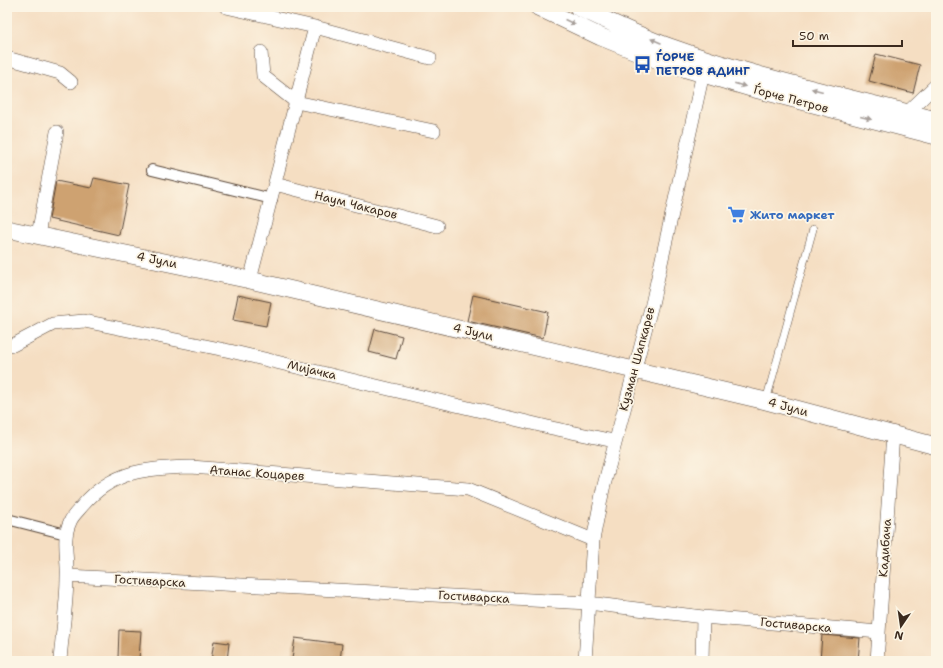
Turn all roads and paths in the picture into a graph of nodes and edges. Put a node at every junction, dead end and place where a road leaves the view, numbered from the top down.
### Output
1 (226, 7) edge
2 (538, 7) edge
3 (578, 7) edge
4 (316, 27) junction
5 (261, 52) dead end
6 (7, 58) edge
7 (430, 58) dead end
8 (704, 67) junction
9 (71, 82) dead end
10 (936, 85) edge
11 (296, 102) junction
12 (907, 113) junction
13 (936, 120) edge
14 (57, 132) dead end
15 (434, 132) dead end
16 (936, 136) edge
17 (152, 170) dead end
18 (275, 184) junction
19 (272, 199) junction
20 (437, 226) dead end
21 (7, 229) edge
22 (813, 229) dead end
23 (38, 235) junction
24 (250, 280) junction
25 (13, 345) dead end
26 (636, 370) junction
27 (766, 401) junction
28 (893, 434) junction
29 (614, 441) junction
30 (936, 446) edge
31 (7, 519) edge
32 (66, 534) junction
33 (593, 540) junction
34 (67, 576) junction
35 (588, 603) junction
36 (703, 617) junction
37 (879, 632) junction
38 (60, 661) edge
39 (585, 661) edge
40 (702, 661) edge
41 (876, 661) edge

1 - 4 street
2 -> 8 street, Ѓорче Петров
8 -> 3 street, Ѓорче Петров
4 - 7 street
4 - 11 street
5 - 11 street
6 - 9 street
12 -> 8 street, Ѓорче Петров
8 -> 16 street, Ѓорче Петров
8 - 26 street, Кузман Шапкарев
10 - 12 street
11 - 15 street
11 - 18 street
12 - 13 street, Ѓорче Петров
14 - 23 street
17 - 19 street
18 - 19 street
18 - 20 street, Наум Чакаров
19 - 24 street
21 - 23 street, 4 Јули
22 - 27 lane
23 - 24 street, 4 Јули
24 - 26 street, 4 Јули
25 - 29 street, Мијачка
26 - 27 street, 4 Јули
26 - 29 street, Кузман Шапкарев
27 - 28 street, 4 Јули
28 - 30 street, 4 Јули
28 - 37 street, Кадибача
29 - 33 street, Кузман Шапкарев
31 - 32 street
32 - 33 street, Атанас Коцарев
32 - 34 street, Атанас Коцарев
33 - 35 street, Кузман Шапкарев
34 - 35 street, Гостиварска
34 - 38 street, Атанас Коцарев
35 - 36 street, Гостиварска
35 - 39 street, Кузман Шапкарев
36 - 37 street, Гостиварска
36 - 40 street
37 - 41 street, Кадибача

